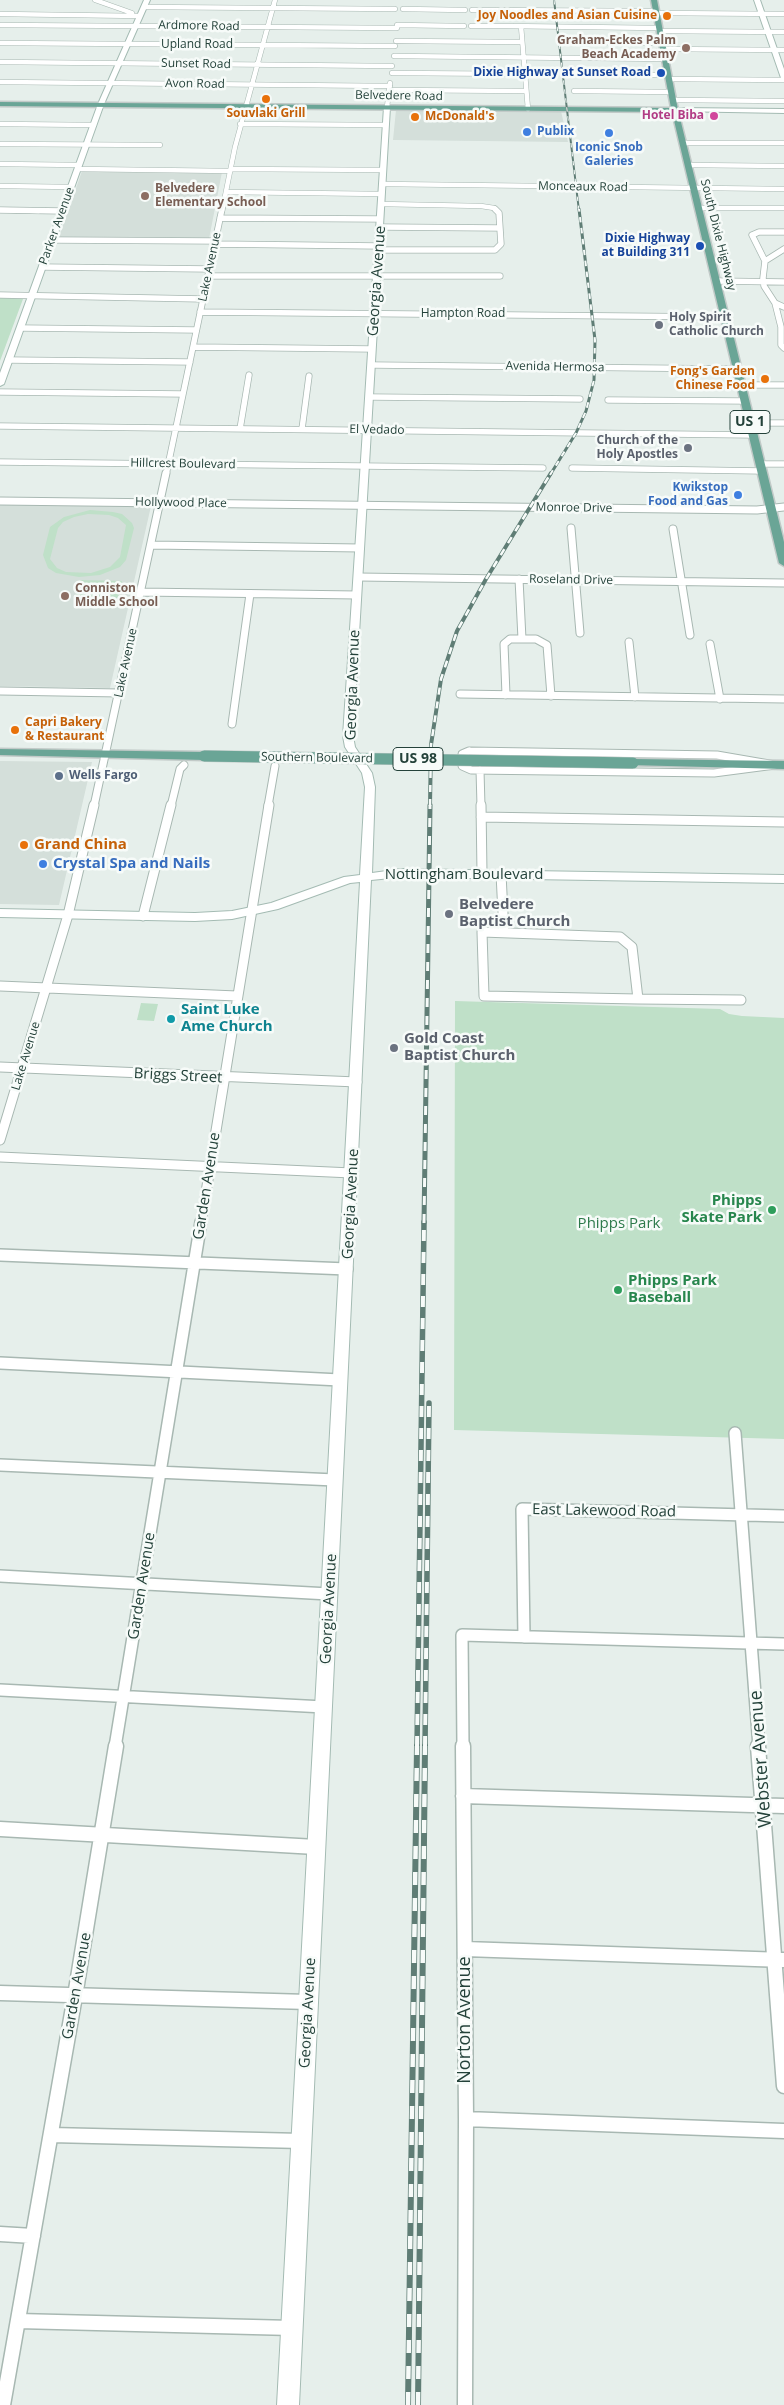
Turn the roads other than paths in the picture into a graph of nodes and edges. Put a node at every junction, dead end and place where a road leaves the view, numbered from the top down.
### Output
1 (95, 0) edge
2 (147, 0) edge
3 (275, 0) edge
4 (401, 0) edge
5 (654, 0) edge
6 (757, 0) edge
7 (144, 7) junction
8 (273, 8) junction
9 (399, 9) junction
10 (468, 9) junction
11 (657, 12) junction
12 (0, 14) edge
13 (762, 14) junction
14 (784, 14) edge
15 (140, 16) junction
16 (398, 18) dead end
17 (0, 25) edge
18 (136, 26) junction
19 (468, 26) junction
20 (521, 26) junction
21 (268, 27) junction
22 (397, 27) junction
23 (659, 29) junction
24 (768, 32) junction
25 (784, 32) edge
26 (396, 41) junction
27 (522, 42) junction
28 (570, 42) dead end
29 (0, 43) edge
30 (128, 44) junction
31 (263, 45) junction
32 (395, 46) junction
33 (662, 46) junction
34 (774, 50) junction
35 (784, 50) edge
36 (394, 56) junction
37 (524, 58) junction
38 (664, 59) junction
39 (0, 62) edge
40 (257, 64) junction
41 (118, 66) junction
42 (392, 66) junction
43 (392, 73) junction
44 (525, 74) junction
45 (572, 74) dead end
46 (668, 77) junction
47 (784, 79) edge
48 (0, 82) edge
49 (110, 83) junction
50 (252, 84) junction
51 (390, 88) junction
52 (526, 91) junction
53 (574, 91) dead end
54 (672, 92) junction
55 (673, 100) junction
56 (784, 101) edge
57 (0, 103) edge
58 (101, 104) junction
59 (246, 106) junction
60 (387, 107) junction
61 (528, 108) junction
62 (675, 110) junction
63 (784, 111) edge
64 (0, 124) edge
65 (240, 124) junction
66 (94, 125) junction
67 (386, 125) junction
68 (683, 142) junction
69 (0, 144) edge
70 (86, 144) junction
71 (784, 144) edge
72 (160, 145) dead end
73 (0, 164) edge
74 (688, 165) junction
75 (784, 166) edge
76 (78, 167) junction
77 (230, 170) junction
78 (383, 170) junction
79 (383, 184) junction
80 (0, 186) edge
81 (534, 186) junction
82 (71, 187) junction
83 (694, 188) junction
84 (784, 189) edge
85 (226, 192) junction
86 (382, 194) junction
87 (536, 195) dead end
88 (381, 204) junction
89 (698, 208) junction
90 (784, 208) edge
91 (0, 210) edge
92 (62, 211) junction
93 (220, 218) junction
94 (380, 223) junction
95 (500, 228) junction
96 (784, 232) edge
97 (52, 240) junction
98 (215, 243) junction
99 (379, 248) junction
100 (784, 249) edge
101 (765, 261) junction
102 (42, 268) junction
103 (209, 272) junction
104 (500, 276) dead end
105 (377, 278) junction
106 (716, 281) junction
107 (763, 282) junction
108 (784, 282) edge
109 (0, 296) edge
110 (32, 296) junction
111 (203, 299) junction
112 (775, 303) junction
113 (784, 307) edge
114 (200, 312) junction
115 (375, 314) junction
116 (725, 317) junction
117 (20, 328) junction
118 (196, 330) junction
119 (193, 347) junction
120 (784, 348) edge
121 (372, 349) junction
122 (8, 360) junction
123 (190, 362) junction
124 (372, 365) junction
125 (738, 369) junction
126 (249, 376) dead end
127 (309, 376) dead end
128 (0, 384) edge
129 (741, 385) junction
130 (784, 385) edge
131 (0, 392) edge
132 (183, 394) junction
133 (370, 396) junction
134 (580, 399) dead end
135 (608, 400) dead end
136 (745, 401) junction
137 (750, 423) junction
138 (784, 423) edge
139 (0, 426) edge
140 (176, 428) junction
141 (240, 429) junction
142 (302, 429) junction
143 (368, 430) junction
144 (753, 435) junction
145 (0, 462) edge
146 (168, 464) junction
147 (784, 464) edge
148 (365, 466) junction
149 (761, 467) junction
150 (544, 468) dead end
151 (572, 468) dead end
152 (0, 501) edge
153 (160, 503) junction
154 (363, 505) junction
155 (784, 508) edge
156 (771, 509) junction
157 (571, 528) dead end
158 (673, 529) dead end
159 (151, 546) junction
160 (360, 548) junction
161 (784, 563) edge
162 (358, 577) junction
163 (519, 579) junction
164 (576, 580) junction
165 (681, 582) junction
166 (784, 583) edge
167 (141, 592) junction
168 (250, 594) junction
169 (358, 595) junction
170 (580, 633) dead end
171 (690, 635) dead end
172 (522, 639) junction
173 (628, 642) dead end
174 (710, 644) dead end
175 (0, 691) edge
176 (120, 693) junction
177 (460, 694) dead end
178 (506, 695) junction
179 (551, 696) junction
180 (635, 697) junction
181 (720, 698) junction
182 (784, 699) edge
183 (232, 724) dead end
184 (0, 752) edge
185 (106, 754) junction
186 (184, 765) dead end
187 (779, 765) edge
188 (275, 766) dead end
189 (480, 770) junction
190 (480, 817) junction
191 (784, 822) edge
192 (482, 873) junction
193 (501, 874) junction
194 (366, 876) junction
195 (784, 880) edge
196 (252, 912) junction
197 (0, 914) edge
198 (68, 915) junction
199 (143, 916) junction
200 (504, 933) junction
201 (0, 986) edge
202 (46, 988) junction
203 (237, 996) junction
204 (638, 999) junction
205 (741, 1000) dead end
206 (0, 1068) edge
207 (22, 1069) junction
208 (224, 1078) junction
209 (357, 1082) junction
210 (0, 1140) edge
211 (0, 1157) edge
212 (211, 1167) junction
213 (352, 1173) junction
214 (0, 1255) edge
215 (195, 1264) junction
216 (347, 1269) junction
217 (0, 1363) edge
218 (177, 1372) junction
219 (340, 1380) junction
220 (735, 1433) dead end
221 (0, 1465) edge
222 (161, 1473) junction
223 (335, 1480) junction
224 (743, 1514) junction
225 (784, 1516) edge
226 (0, 1576) edge
227 (142, 1584) junction
228 (329, 1594) junction
229 (524, 1637) junction
230 (752, 1643) junction
231 (784, 1644) edge
232 (0, 1690) edge
233 (124, 1698) junction
234 (324, 1707) junction
235 (463, 1796) junction
236 (764, 1806) junction
237 (784, 1806) edge
238 (0, 1829) edge
239 (102, 1836) junction
240 (316, 1847) junction
241 (465, 1949) junction
242 (780, 1960) edge
243 (0, 1993) edge
244 (75, 1996) junction
245 (308, 2002) junction
246 (784, 2086) edge
247 (466, 2119) junction
248 (784, 2131) edge
249 (51, 2134) junction
250 (302, 2141) junction
251 (0, 2234) edge
252 (33, 2236) junction
253 (18, 2321) junction
254 (292, 2328) junction
255 (3, 2405) edge
256 (288, 2405) edge
257 (465, 2405) edge

1 - 15 street
2 - 7 street, Parker Avenue
3 - 8 street, Lake Avenue
4 - 9 street
5 - 11 main road, South Dixie Highway / US 1
6 - 13 street
7 - 8 street
7 - 15 street, Parker Avenue
8 - 9 street
8 - 21 street, Lake Avenue
9 - 10 street
10 - 11 street
10 - 19 street
11 - 13 street
11 - 23 main road, South Dixie Highway / US 1
12 - 15 street
13 - 14 street
13 - 24 street
15 - 18 street, Parker Avenue
16 - 22 street, Georgia Avenue
17 - 18 street, Ardmore Road
18 - 21 street, Ardmore Road
18 - 30 street, Parker Avenue
19 - 20 street, Ardmore Road
19 - 22 street, Ardmore Road
20 - 23 street, Ardmore Road
20 - 27 street
21 - 22 street, Ardmore Road
21 - 31 street, Lake Avenue
22 - 26 street, Georgia Avenue
23 - 24 street, Ardmore Road
23 - 33 main road, South Dixie Highway / US 1
24 - 25 street, Ardmore Road
24 - 34 street
26 - 27 street
26 - 32 street, Georgia Avenue
27 - 37 street
28 - 33 street
29 - 30 street, Upland Road
30 - 31 street, Upland Road
30 - 41 street, Parker Avenue
31 - 32 street, Upland Road
31 - 40 street, Lake Avenue
32 - 36 street, Georgia Avenue
33 - 34 street
33 - 38 main road, South Dixie Highway / US 1
34 - 35 street
34 - 47 street
36 - 37 street
36 - 42 street, Georgia Avenue
37 - 38 street
37 - 44 street
38 - 46 main road, South Dixie Highway / US 1
39 - 41 street, Sunset Road
40 - 41 street, Sunset Road
40 - 42 street, Sunset Road
40 - 50 street, Lake Avenue
41 - 49 street, Parker Avenue
42 - 43 street, Georgia Avenue
43 - 44 street
43 - 51 street, Georgia Avenue
44 - 52 street
45 - 46 street
46 - 47 street
46 - 54 main road, South Dixie Highway / US 1
48 - 49 street, Avon Road
49 - 50 street, Avon Road
49 - 58 street, Parker Avenue
50 - 51 street, Avon Road
50 - 59 street, Lake Avenue
51 - 52 street, Avon Road
51 - 60 street, Georgia Avenue
52 - 61 street
53 - 54 street
54 - 55 main road, South Dixie Highway / US 1
55 - 56 street
55 - 62 main road, South Dixie Highway / US 1
57 - 58 main road, Belvedere Road
58 - 59 main road, Belvedere Road
58 - 66 street, Parker Avenue
59 - 60 main road, Belvedere Road
59 - 65 street, Lake Avenue
60 - 61 main road, Belvedere Road
60 - 67 street, Georgia Avenue
61 - 62 main road, Belvedere Road
62 - 63 street, Belvedere Road
62 - 68 main road, South Dixie Highway / US 1
64 - 66 street
65 - 67 street
65 - 77 street, Lake Avenue
66 - 70 street, Parker Avenue
67 - 78 street, Georgia Avenue
68 - 71 street
68 - 74 main road, South Dixie Highway / US 1
69 - 70 street
70 - 72 street
70 - 76 street, Parker Avenue
73 - 76 street
74 - 75 street
74 - 83 main road, South Dixie Highway / US 1
76 - 77 street
76 - 82 street, Parker Avenue
77 - 78 street
77 - 85 street, Lake Avenue
78 - 79 street, Georgia Avenue
79 - 81 street, Monceaux Road
79 - 86 street, Georgia Avenue
80 - 82 street
81 - 83 street, Monceaux Road
81 - 87 street
82 - 92 street, Parker Avenue
83 - 84 street, Monceaux Road
83 - 89 main road, South Dixie Highway / US 1
85 - 86 street
85 - 93 street, Lake Avenue
86 - 88 street, Georgia Avenue
88 - 94 street, Georgia Avenue
88 - 95 street
89 - 90 street
89 - 106 main road, South Dixie Highway / US 1
91 - 92 street
92 - 97 street, Parker Avenue
93 - 94 street
93 - 98 street, Lake Avenue
94 - 95 street
94 - 99 street, Georgia Avenue
95 - 99 street
96 - 101 street
97 - 98 street
97 - 102 street, Parker Avenue
98 - 99 street
98 - 103 street, Lake Avenue
99 - 105 street, Georgia Avenue
100 - 101 street
101 - 107 street
102 - 103 street
102 - 110 street, Parker Avenue
103 - 105 street
103 - 111 street, Lake Avenue
104 - 105 street
105 - 115 street, Georgia Avenue
106 - 107 street
106 - 116 main road, South Dixie Highway / US 1
107 - 108 street
107 - 112 street
109 - 110 street
110 - 111 street
110 - 117 street, Parker Avenue
111 - 114 street, Lake Avenue
112 - 113 street
112 - 120 street
114 - 115 street, Hampton Road
114 - 118 street, Lake Avenue
115 - 116 street, Hampton Road
115 - 121 street, Georgia Avenue
116 - 125 main road, South Dixie Highway / US 1
117 - 118 street
117 - 122 street, Parker Avenue
118 - 119 street, Lake Avenue
119 - 121 street
119 - 123 street, Lake Avenue
121 - 124 street, Georgia Avenue
122 - 123 street
122 - 128 street, Parker Avenue
123 - 132 street, Lake Avenue
124 - 125 street, Avenida Hermosa
124 - 133 street, Georgia Avenue
125 - 129 main road, South Dixie Highway / US 1
126 - 141 street
127 - 142 street
129 - 130 street
129 - 136 main road, South Dixie Highway / US 1
131 - 132 street
132 - 140 street, Lake Avenue
133 - 134 street
133 - 143 street, Georgia Avenue
135 - 136 street
136 - 137 main road, South Dixie Highway / US 1
137 - 138 street
137 - 144 main road, South Dixie Highway / US 1
139 - 140 street, El Vedado
140 - 141 street, El Vedado
140 - 146 street, Lake Avenue
141 - 142 street, El Vedado
142 - 143 street, El Vedado
143 - 144 street, El Vedado
143 - 148 street, Georgia Avenue
144 - 149 main road, South Dixie Highway / US 1
145 - 146 street, Hillcrest Boulevard
146 - 148 street, Hillcrest Boulevard
146 - 153 street, Lake Avenue
147 - 149 street
148 - 150 street, Hillcrest Boulevard
148 - 154 street, Georgia Avenue
149 - 151 street
149 - 156 main road, South Dixie Highway / US 1
152 - 153 street, Hollywood Place
153 - 154 street, Hollywood Place
153 - 159 street, Lake Avenue
154 - 156 street, Monroe Drive
154 - 160 street, Georgia Avenue
155 - 156 street, Monroe Drive
156 - 161 main road, South Dixie Highway / US 1
157 - 164 street
158 - 165 street
159 - 160 street
159 - 167 street, Lake Avenue
160 - 162 street, Georgia Avenue
162 - 163 street, Roseland Drive
162 - 169 street, Georgia Avenue
163 - 164 street, Roseland Drive
163 - 172 street
164 - 165 street, Roseland Drive
164 - 170 street
165 - 166 street, Roseland Drive
165 - 171 street
167 - 168 street
167 - 176 street, Lake Avenue
168 - 169 street
168 - 183 street
169 - 194 street, Georgia Avenue
172 - 178 street
172 - 179 street
173 - 180 street
174 - 181 street
175 - 176 street
176 - 185 street, Lake Avenue
177 - 178 street
178 - 179 street
179 - 180 street
180 - 181 street
181 - 182 street
184 - 185 main road, Southern Boulevard / US 98
185 - 187 main road, Southern Boulevard / US 98, bridge
185 - 198 street, Lake Avenue
186 - 199 street
187 - 189 street
187 - 189 street
188 - 196 street, Garden Avenue
189 - 190 street
190 - 191 street
190 - 192 street
192 - 193 street, Nottingham Boulevard
192 - 194 street, Nottingham Boulevard
193 - 195 street, Nottingham Boulevard
193 - 200 street
194 - 196 street, Nottingham Boulevard
194 - 209 street, Georgia Avenue
196 - 199 street, Nottingham Boulevard
196 - 203 street, Garden Avenue
197 - 198 street, Nottingham Boulevard
198 - 199 street, Nottingham Boulevard
198 - 202 street, Lake Avenue
200 - 204 street
200 - 204 street
201 - 202 street
202 - 203 street
202 - 207 street, Lake Avenue
203 - 208 street, Garden Avenue
204 - 205 street
206 - 207 street, Briggs Street
207 - 208 street, Briggs Street
207 - 210 street, Lake Avenue
208 - 209 street, Briggs Street
208 - 212 street, Garden Avenue
209 - 213 street, Georgia Avenue
211 - 212 street
212 - 213 street
212 - 215 street, Garden Avenue
213 - 216 street, Georgia Avenue
214 - 215 street
215 - 216 street
215 - 218 street, Garden Avenue
216 - 219 street, Georgia Avenue
217 - 218 street
218 - 219 street
218 - 222 street, Garden Avenue
219 - 223 street, Georgia Avenue
220 - 224 street, Webster Avenue
221 - 222 street
222 - 223 street
222 - 227 street, Garden Avenue
223 - 228 street, Georgia Avenue
224 - 225 street, East Lakewood Road
224 - 229 street, East Lakewood Road
224 - 230 street, Webster Avenue
226 - 227 street
227 - 228 street
227 - 233 street, Garden Avenue
228 - 234 street, Georgia Avenue
229 - 230 street
229 - 235 street, Norton Avenue
230 - 231 street
230 - 236 street, Webster Avenue
232 - 233 street
233 - 234 street
233 - 239 street, Garden Avenue
234 - 240 street, Georgia Avenue
235 - 236 street
235 - 241 street, Norton Avenue
236 - 237 street
236 - 242 street, Webster Avenue
238 - 239 street
239 - 240 street
239 - 244 street, Garden Avenue
240 - 245 street, Georgia Avenue
241 - 242 street
241 - 247 street, Norton Avenue
242 - 246 street, Webster Avenue
243 - 244 street
244 - 245 street
244 - 249 street, Garden Avenue
245 - 250 street, Georgia Avenue
247 - 248 street
247 - 257 street, Norton Avenue
249 - 250 street
249 - 252 street, Garden Avenue
250 - 254 street, Georgia Avenue
251 - 252 street
252 - 253 street, Garden Avenue
253 - 254 street
253 - 255 street, Garden Avenue
254 - 256 street, Georgia Avenue

